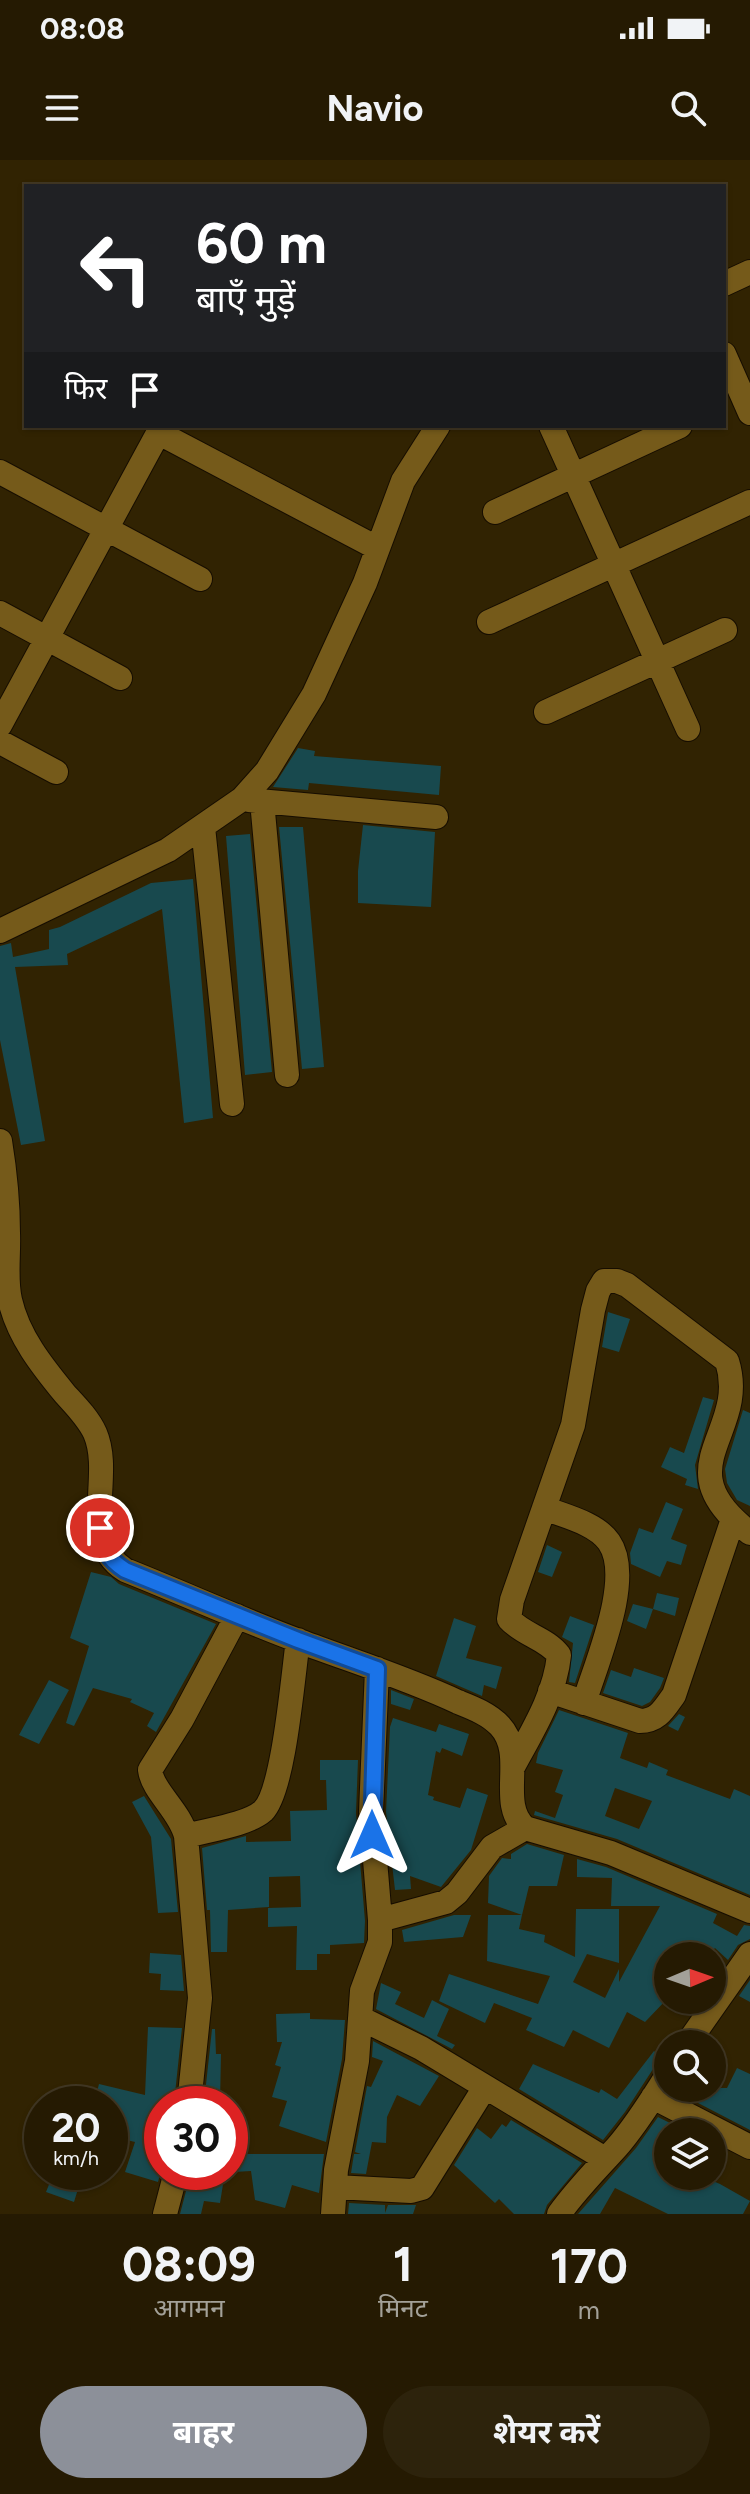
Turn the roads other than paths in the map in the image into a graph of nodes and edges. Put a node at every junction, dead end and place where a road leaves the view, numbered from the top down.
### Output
1 (750, 272) edge
2 (726, 283) edge
3 (726, 361) edge
4 (739, 405) edge
5 (437, 428) edge
6 (552, 428) edge
7 (676, 428) edge
8 (160, 430) edge
9 (0, 472) edge
10 (573, 475) junction
11 (750, 502) edge
12 (495, 512) dead end
13 (106, 530) junction
14 (377, 548) junction
15 (614, 565) junction
16 (200, 579) dead end
17 (0, 613) edge
18 (489, 622) dead end
19 (725, 630) dead end
20 (47, 638) junction
21 (657, 661) junction
22 (120, 678) dead end
23 (546, 712) dead end
24 (0, 725) edge
25 (688, 729) dead end
26 (0, 742) edge
27 (56, 772) dead end
28 (252, 800) junction
29 (436, 817) dead end
30 (203, 827) junction
31 (0, 931) edge
32 (287, 1075) dead end
33 (232, 1104) dead end
34 (0, 1141) edge
35 (544, 1508) junction
36 (741, 1526) edge
37 (237, 1616) junction
38 (298, 1640) junction
39 (377, 1669) junction
40 (550, 1691) junction
41 (584, 1703) junction
42 (514, 1765) junction
43 (525, 1828) junction
44 (186, 1836) junction
45 (750, 1911) edge
46 (380, 1920) junction
47 (750, 1954) edge
48 (360, 2018) junction
49 (697, 2030) edge
50 (191, 2086) edge
51 (485, 2087) junction
52 (653, 2097) joint
53 (750, 2147) edge
54 (605, 2159) junction
55 (335, 2187) junction
56 (171, 2190) edge
57 (165, 2214) edge
58 (333, 2214) edge
59 (559, 2214) edge

1 - 2 street
3 - 4 street
5 - 14 street
6 - 10 street
7 - 10 street
8 - 13 street
8 - 14 street
9 - 13 street
10 - 12 street
10 - 15 street
11 - 15 street
13 - 16 street
13 - 20 street
14 - 28 street
15 - 18 street
15 - 21 street
17 - 20 street
19 - 21 street
20 - 22 street
20 - 24 street
21 - 23 street
21 - 25 street
26 - 27 street
28 - 29 street
28 - 30 street
28 - 32 street
30 - 31 street
30 - 33 street
34 - 37 street
35 - 36 street
35 - 40 street
35 - 41 street
36 - 41 street
37 - 38 street
37 - 44 street
38 - 39 street
38 - 44 street
39 - 42 street
39 - 46 street
40 - 41 street
40 - 42 street
42 - 43 street
43 - 45 street
43 - 46 street
44 - 50 street
46 - 48 street
47 - 49 street
48 - 51 street
48 - 55 street
51 - 54 street
51 - 55 street
52 - 53 street
52 - 54 street
54 - 59 street
55 - 58 street
56 - 57 street

